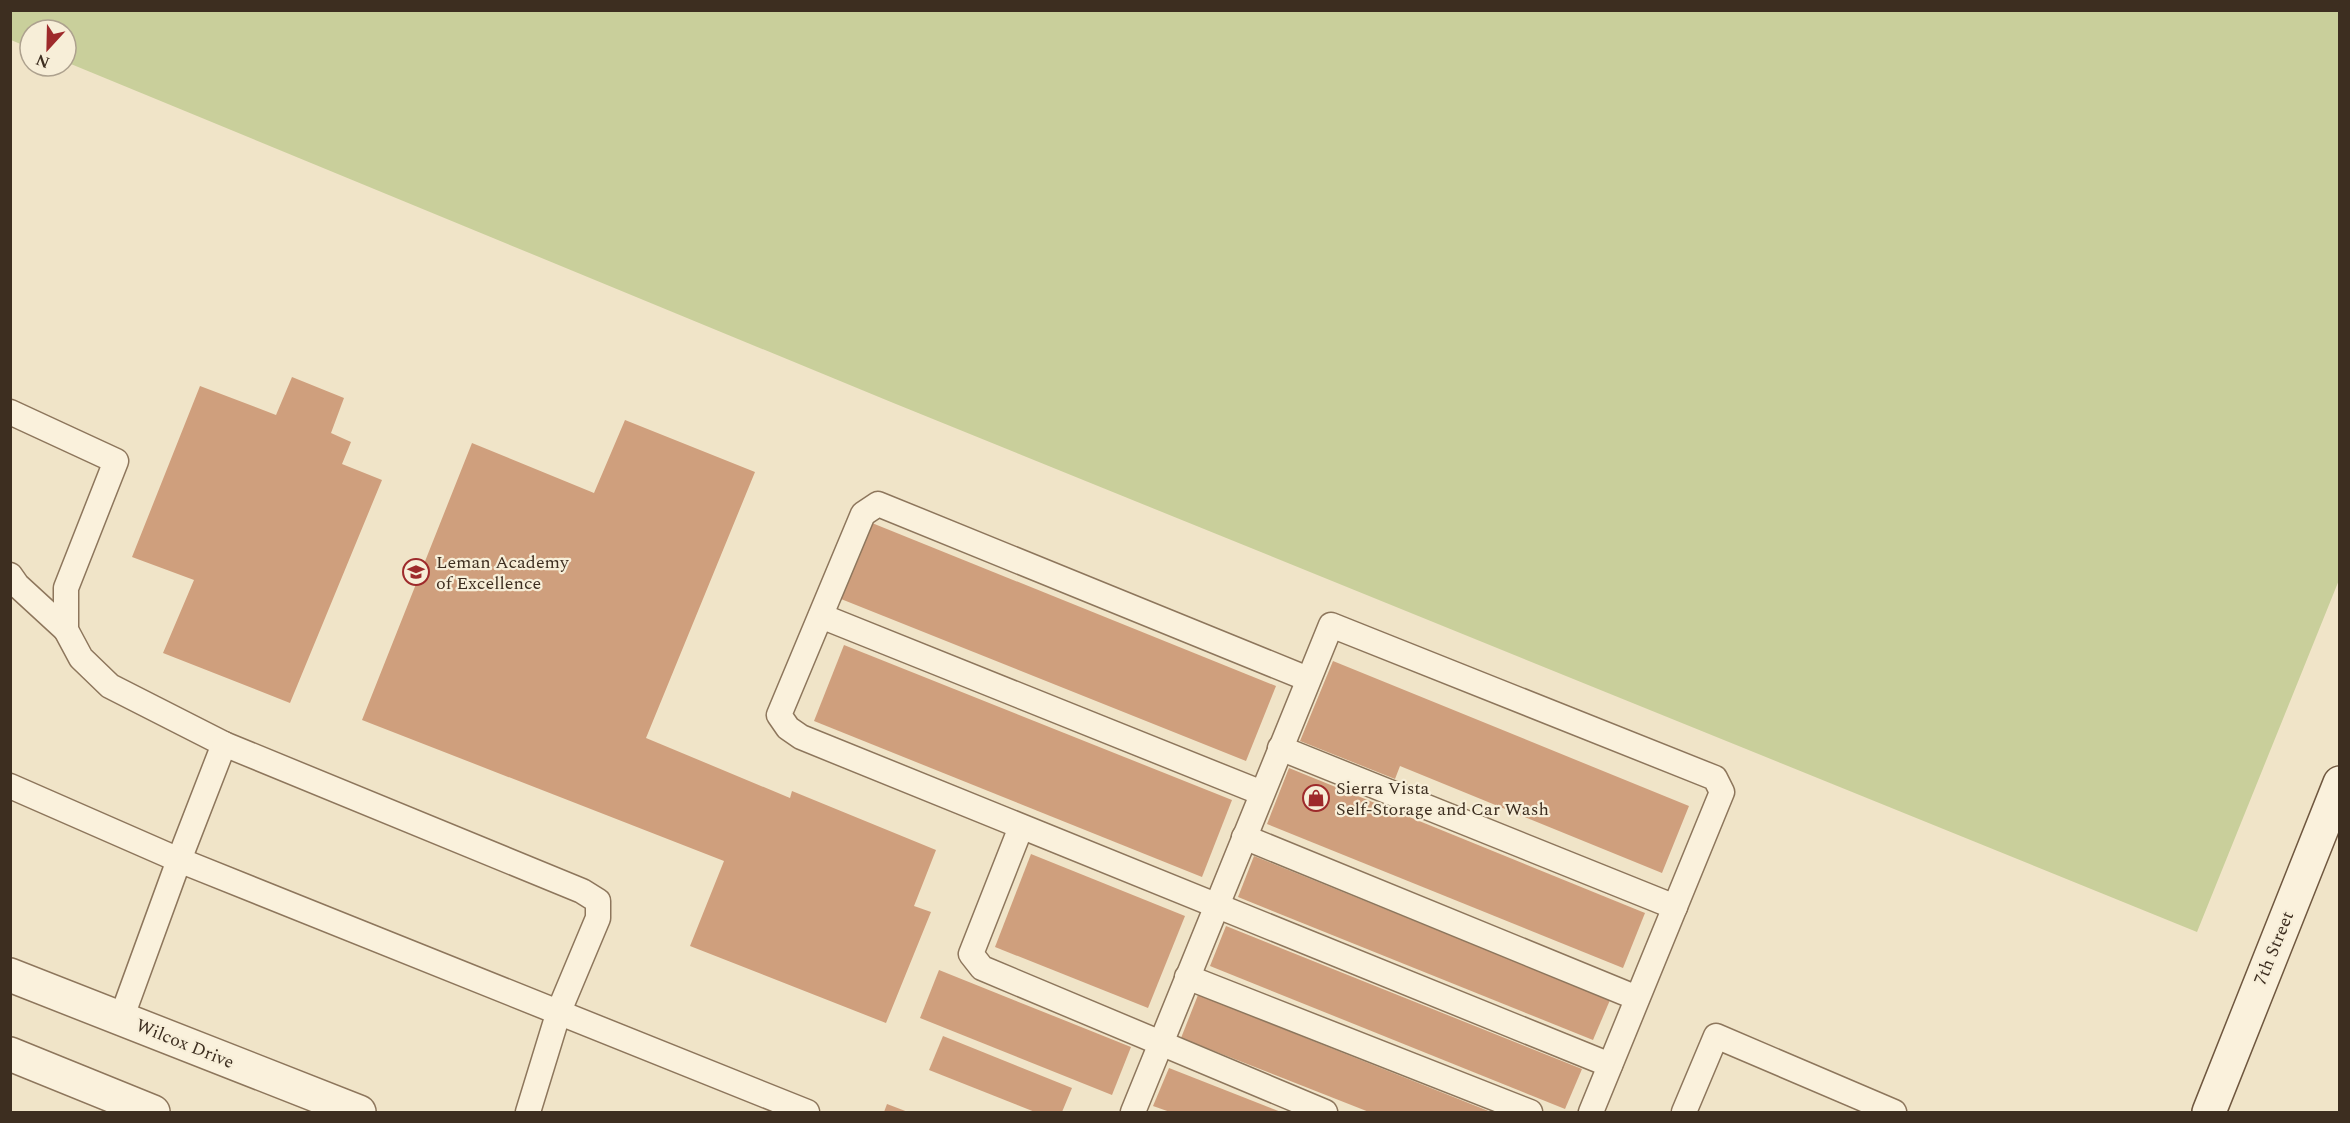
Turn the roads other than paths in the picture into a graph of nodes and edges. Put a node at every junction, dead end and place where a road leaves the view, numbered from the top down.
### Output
1 (10, 412) edge
2 (10, 575) edge
3 (821, 616) junction
4 (66, 630) junction
5 (1308, 679) junction
6 (224, 744) junction
7 (1280, 748) junction
8 (2340, 783) edge
9 (10, 786) edge
10 (1262, 793) junction
11 (1021, 826) junction
12 (1244, 837) junction
13 (179, 860) junction
14 (1216, 905) junction
15 (1675, 908) junction
16 (10, 975) edge
17 (1187, 977) junction
18 (1637, 998) junction
19 (559, 1011) junction
20 (121, 1019) junction
21 (1161, 1044) junction
22 (10, 1054) edge
23 (1610, 1065) junction
24 (153, 1113) edge
25 (359, 1113) edge
26 (528, 1113) edge
27 (807, 1113) edge
28 (1133, 1113) edge
29 (1325, 1113) edge
30 (1530, 1113) edge
31 (1591, 1113) edge
32 (1684, 1113) edge
33 (1894, 1113) edge
34 (2210, 1113) edge

1 - 4 lane
2 - 4 lane
3 - 5 lane
3 - 10 lane
3 - 11 lane
4 - 6 lane
5 - 7 lane
5 - 15 lane
6 - 13 lane
6 - 19 lane
7 - 10 lane
7 - 15 lane
8 - 34 street, 7th Street
9 - 13 lane
10 - 12 lane
11 - 14 lane
11 - 21 lane
12 - 14 lane
12 - 18 lane
13 - 19 lane
13 - 20 lane
14 - 17 lane
14 - 23 lane
15 - 18 lane
16 - 20 street, Wilcox Drive
17 - 21 lane
17 - 30 lane
18 - 23 lane
19 - 26 lane
19 - 27 lane
20 - 25 street, Wilcox Drive
21 - 28 lane
21 - 29 lane
22 - 24 street
23 - 31 lane
32 - 33 lane

